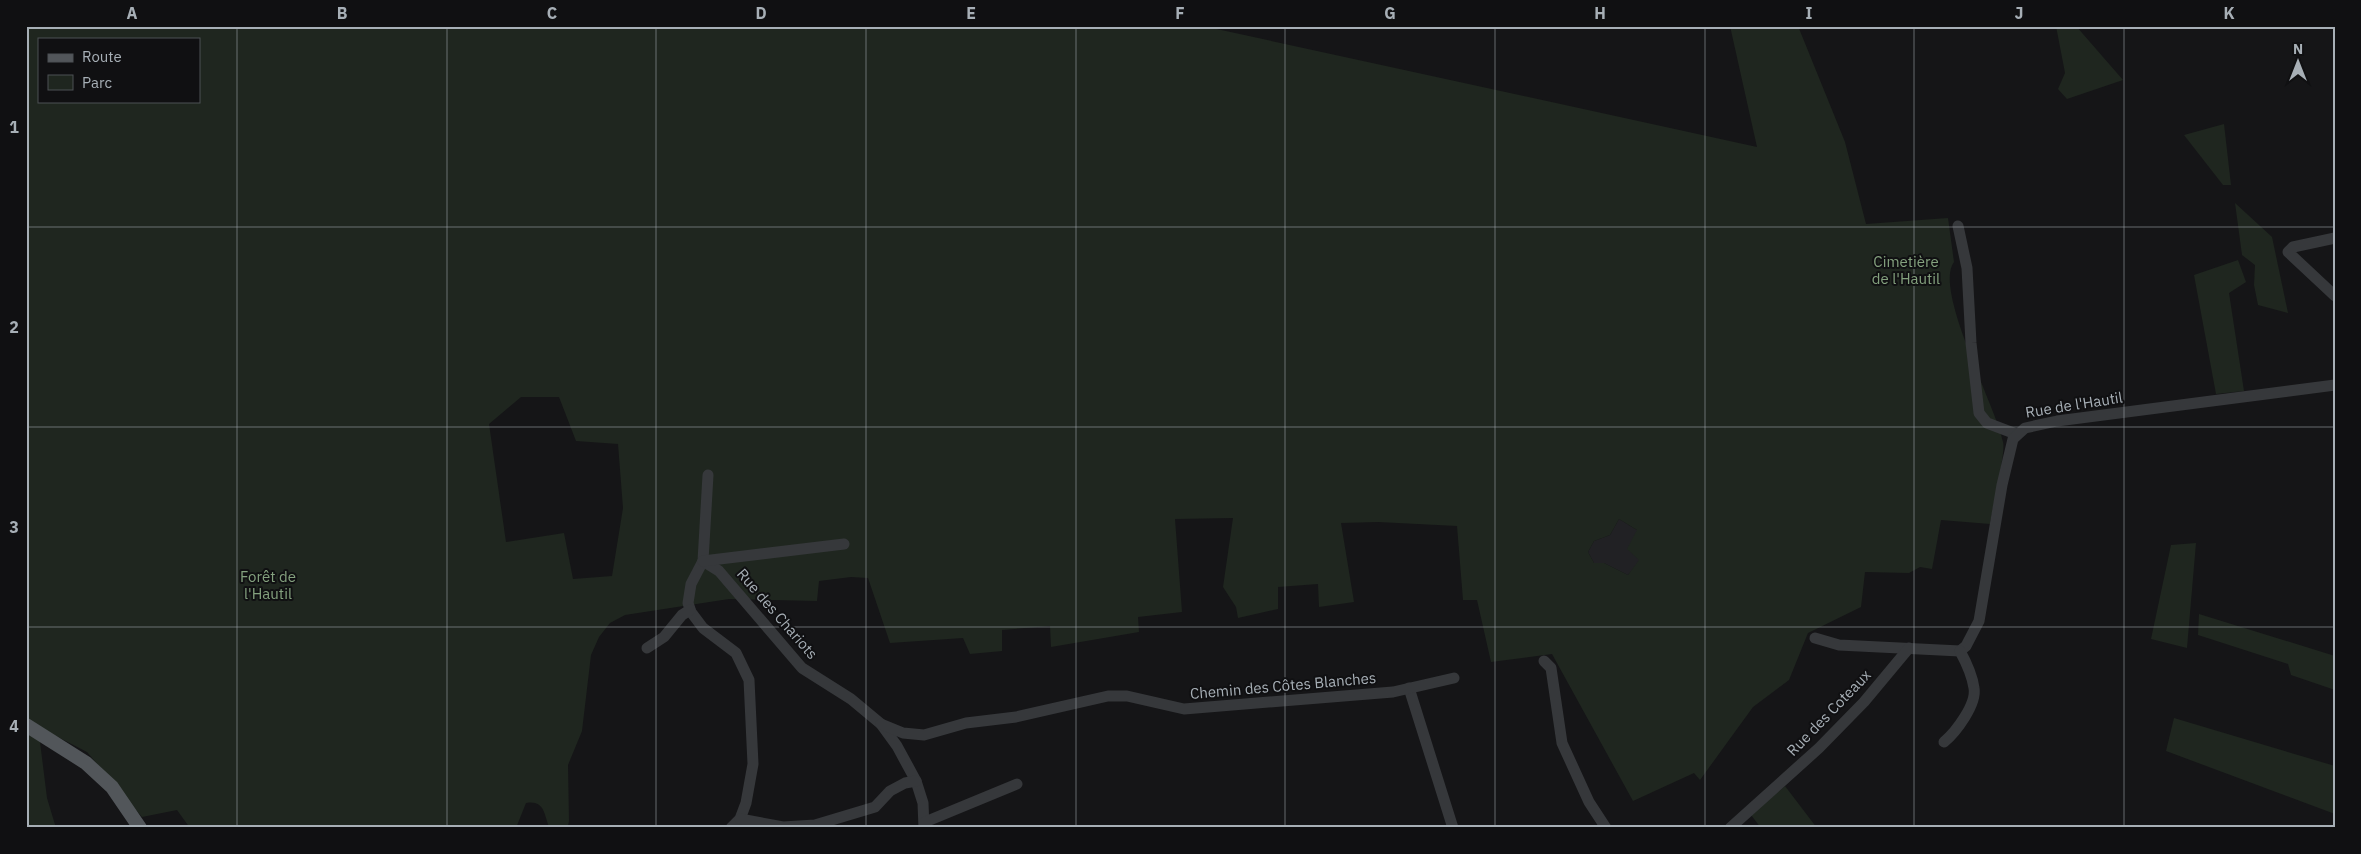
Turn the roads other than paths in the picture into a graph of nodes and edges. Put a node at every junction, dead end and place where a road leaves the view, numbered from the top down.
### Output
1 (1958, 226) dead end
2 (2335, 238) edge
3 (2335, 296) edge
4 (2335, 385) edge
5 (2016, 434) junction
6 (708, 475) dead end
7 (844, 544) dead end
8 (703, 561) junction
9 (690, 610) junction
10 (1815, 638) dead end
11 (647, 648) dead end
12 (1908, 648) junction
13 (1960, 651) junction
14 (1544, 661) dead end
15 (1454, 678) dead end
16 (1409, 688) junction
17 (881, 724) junction
18 (26, 725) edge
19 (1944, 742) dead end
20 (916, 781) junction
21 (1017, 784) dead end
22 (740, 819) junction
23 (925, 825) edge
24 (140, 828) edge
25 (730, 828) edge
26 (1453, 828) edge
27 (1606, 828) edge
28 (1730, 828) edge

1 - 5 street
2 - 3 street
4 - 5 street, Rue de l'Hautil
5 - 13 street, Rue de l'Hautil
6 - 8 street
7 - 8 street
8 - 9 street
8 - 17 street, Rue des Chariots
9 - 11 street
9 - 22 street
10 - 12 street
12 - 13 street
12 - 28 street, Rue des Coteaux
13 - 19 street
14 - 27 street
15 - 16 street, Chemin des Côtes Blanches
16 - 17 street, Chemin des Côtes Blanches
16 - 26 street
17 - 20 street, Rue des Chariots
18 - 24 main road
20 - 22 street
20 - 23 street, Rue des Chariots
21 - 23 street
22 - 25 street

